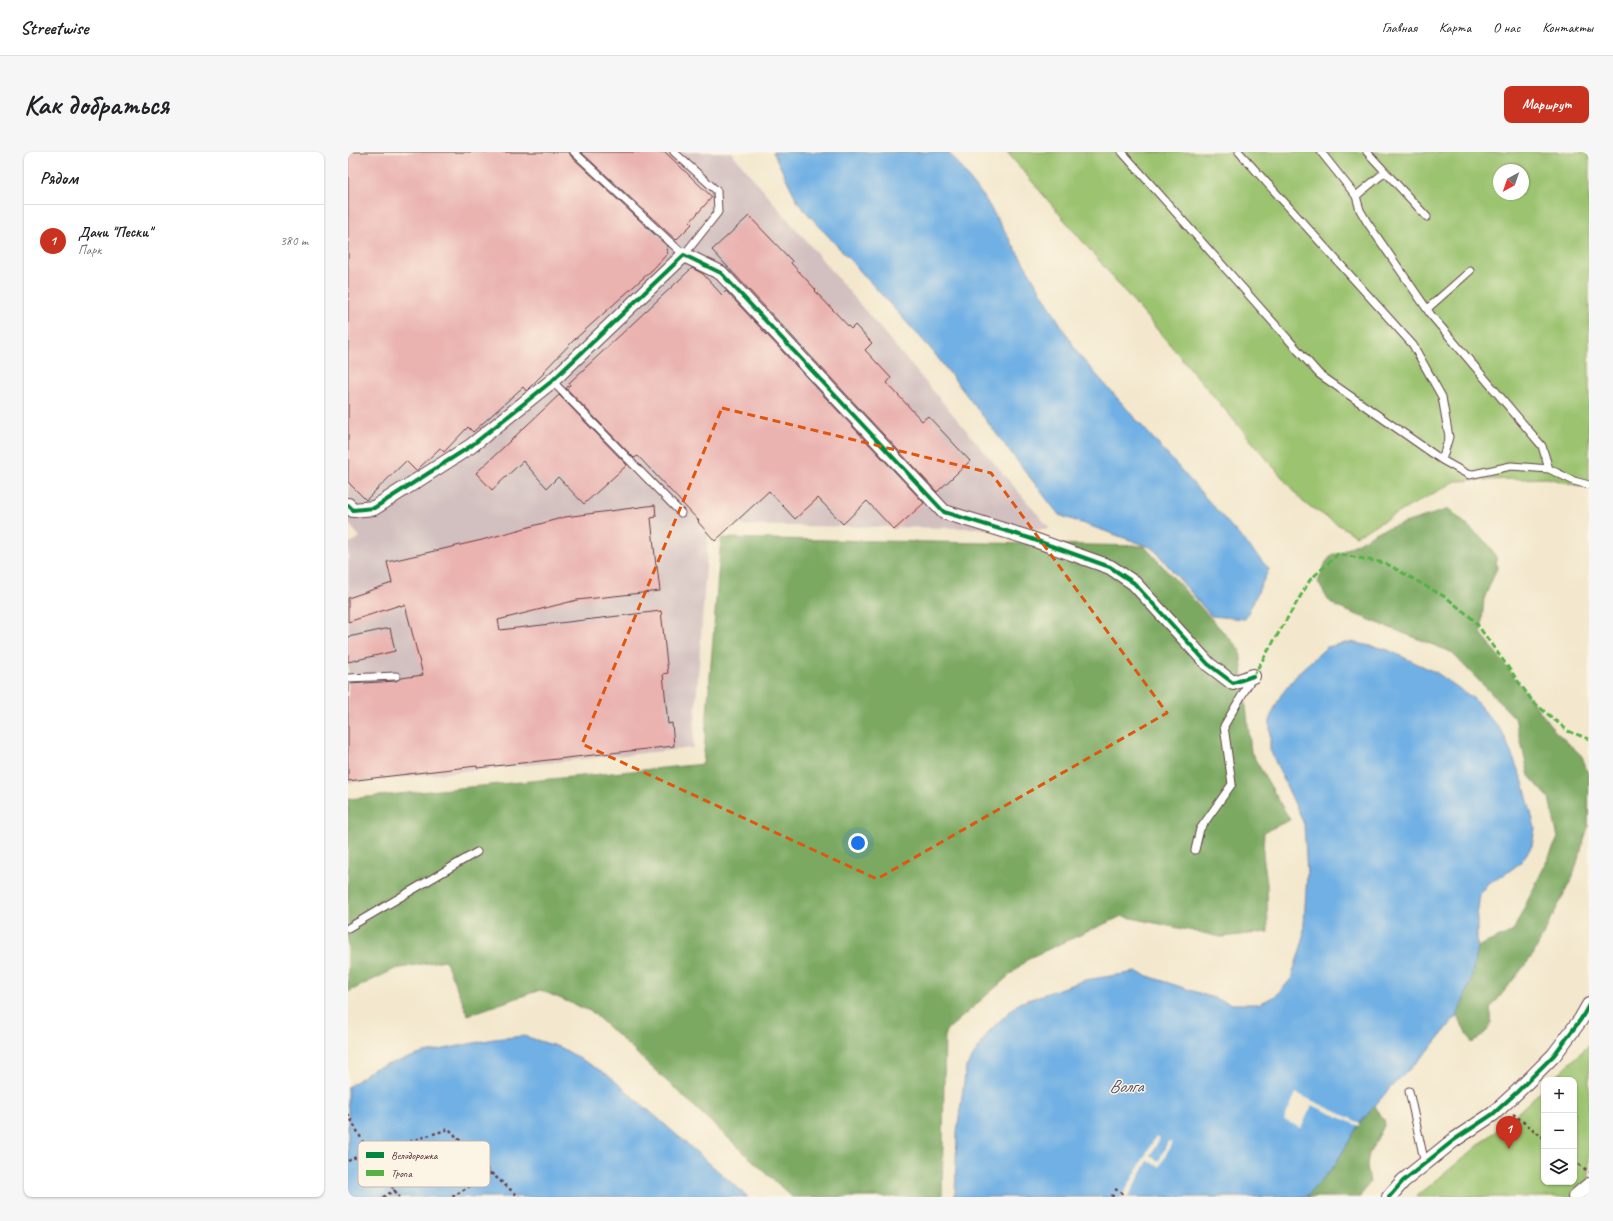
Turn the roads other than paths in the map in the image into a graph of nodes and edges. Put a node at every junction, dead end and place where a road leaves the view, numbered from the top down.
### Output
1 (574, 152) edge
2 (674, 152) edge
3 (1122, 152) edge
4 (1239, 152) edge
5 (1321, 152) edge
6 (1367, 152) edge
7 (1385, 172) junction
8 (1356, 196) junction
9 (1427, 217) dead end
10 (684, 255) junction
11 (1470, 271) dead end
12 (1427, 309) junction
13 (552, 381) junction
14 (1442, 460) junction
15 (1548, 469) junction
16 (1589, 485) edge
17 (348, 505) edge
18 (681, 513) dead end
19 (396, 676) dead end
20 (1253, 676) joint
21 (348, 678) edge
22 (1195, 850) dead end
23 (477, 852) dead end
24 (348, 928) edge
25 (1589, 1005) edge
26 (1409, 1091) dead end
27 (1425, 1164) junction
28 (1589, 1185) edge
29 (1389, 1197) edge
30 (1575, 1197) edge

1 - 10 lane
2 - 10 lane
3 - 14 lane
4 - 14 lane
5 - 8 lane
6 - 7 lane
7 - 8 lane
7 - 9 lane
8 - 12 lane
10 - 13 street
10 - 20 street
11 - 12 lane
12 - 15 lane
13 - 17 street
13 - 18 lane
14 - 15 lane
15 - 16 lane
19 - 21 lane
20 - 22 lane
23 - 24 lane
25 - 27 street
26 - 27 lane
27 - 29 street
28 - 30 street

